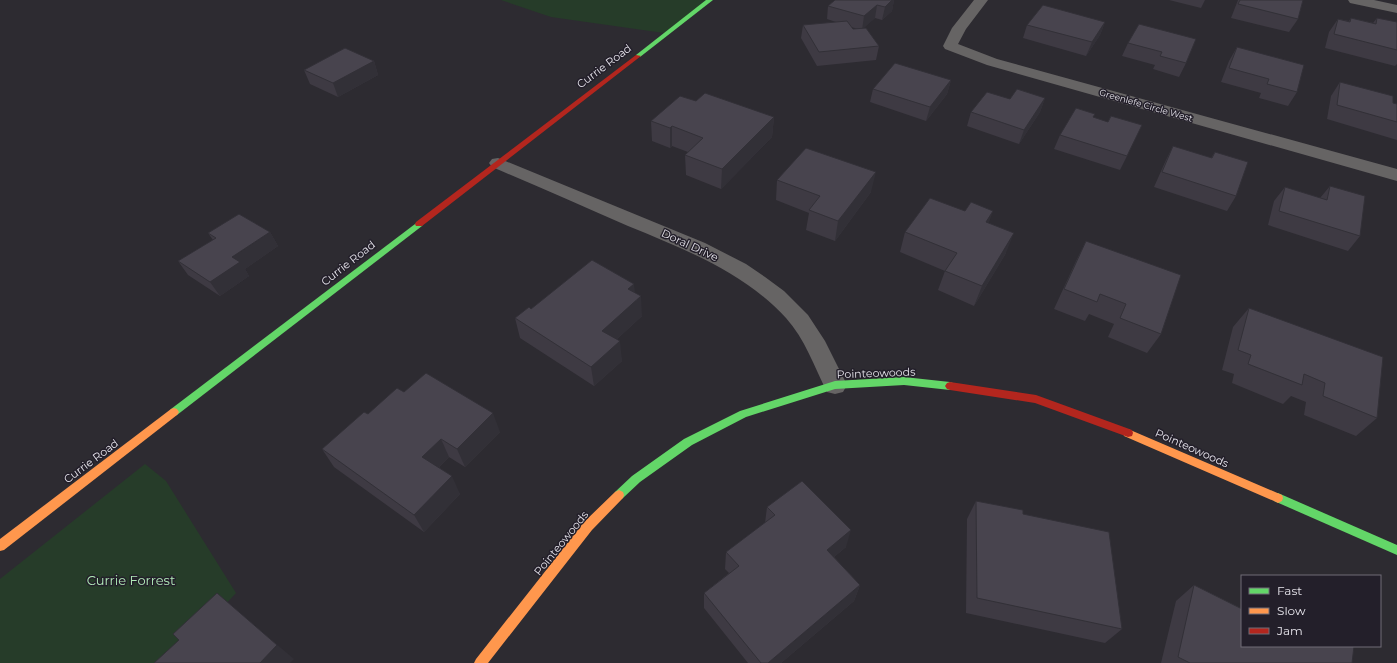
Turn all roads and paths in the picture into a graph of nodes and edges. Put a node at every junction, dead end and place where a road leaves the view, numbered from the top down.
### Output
1 (710, 0) edge
2 (981, 0) edge
3 (1355, 0) edge
4 (1397, 9) edge
5 (498, 163) junction
6 (1397, 175) edge
7 (835, 385) junction
8 (0, 546) edge
9 (1397, 550) edge
10 (480, 663) edge

1 - 5 street, Currie Road
2 - 6 street, Greenlefe Circle West
3 - 4 street
5 - 7 street, Doral Drive
5 - 8 street, Currie Road
7 - 9 street, Pointeowoods
7 - 10 street, Pointeowoods

